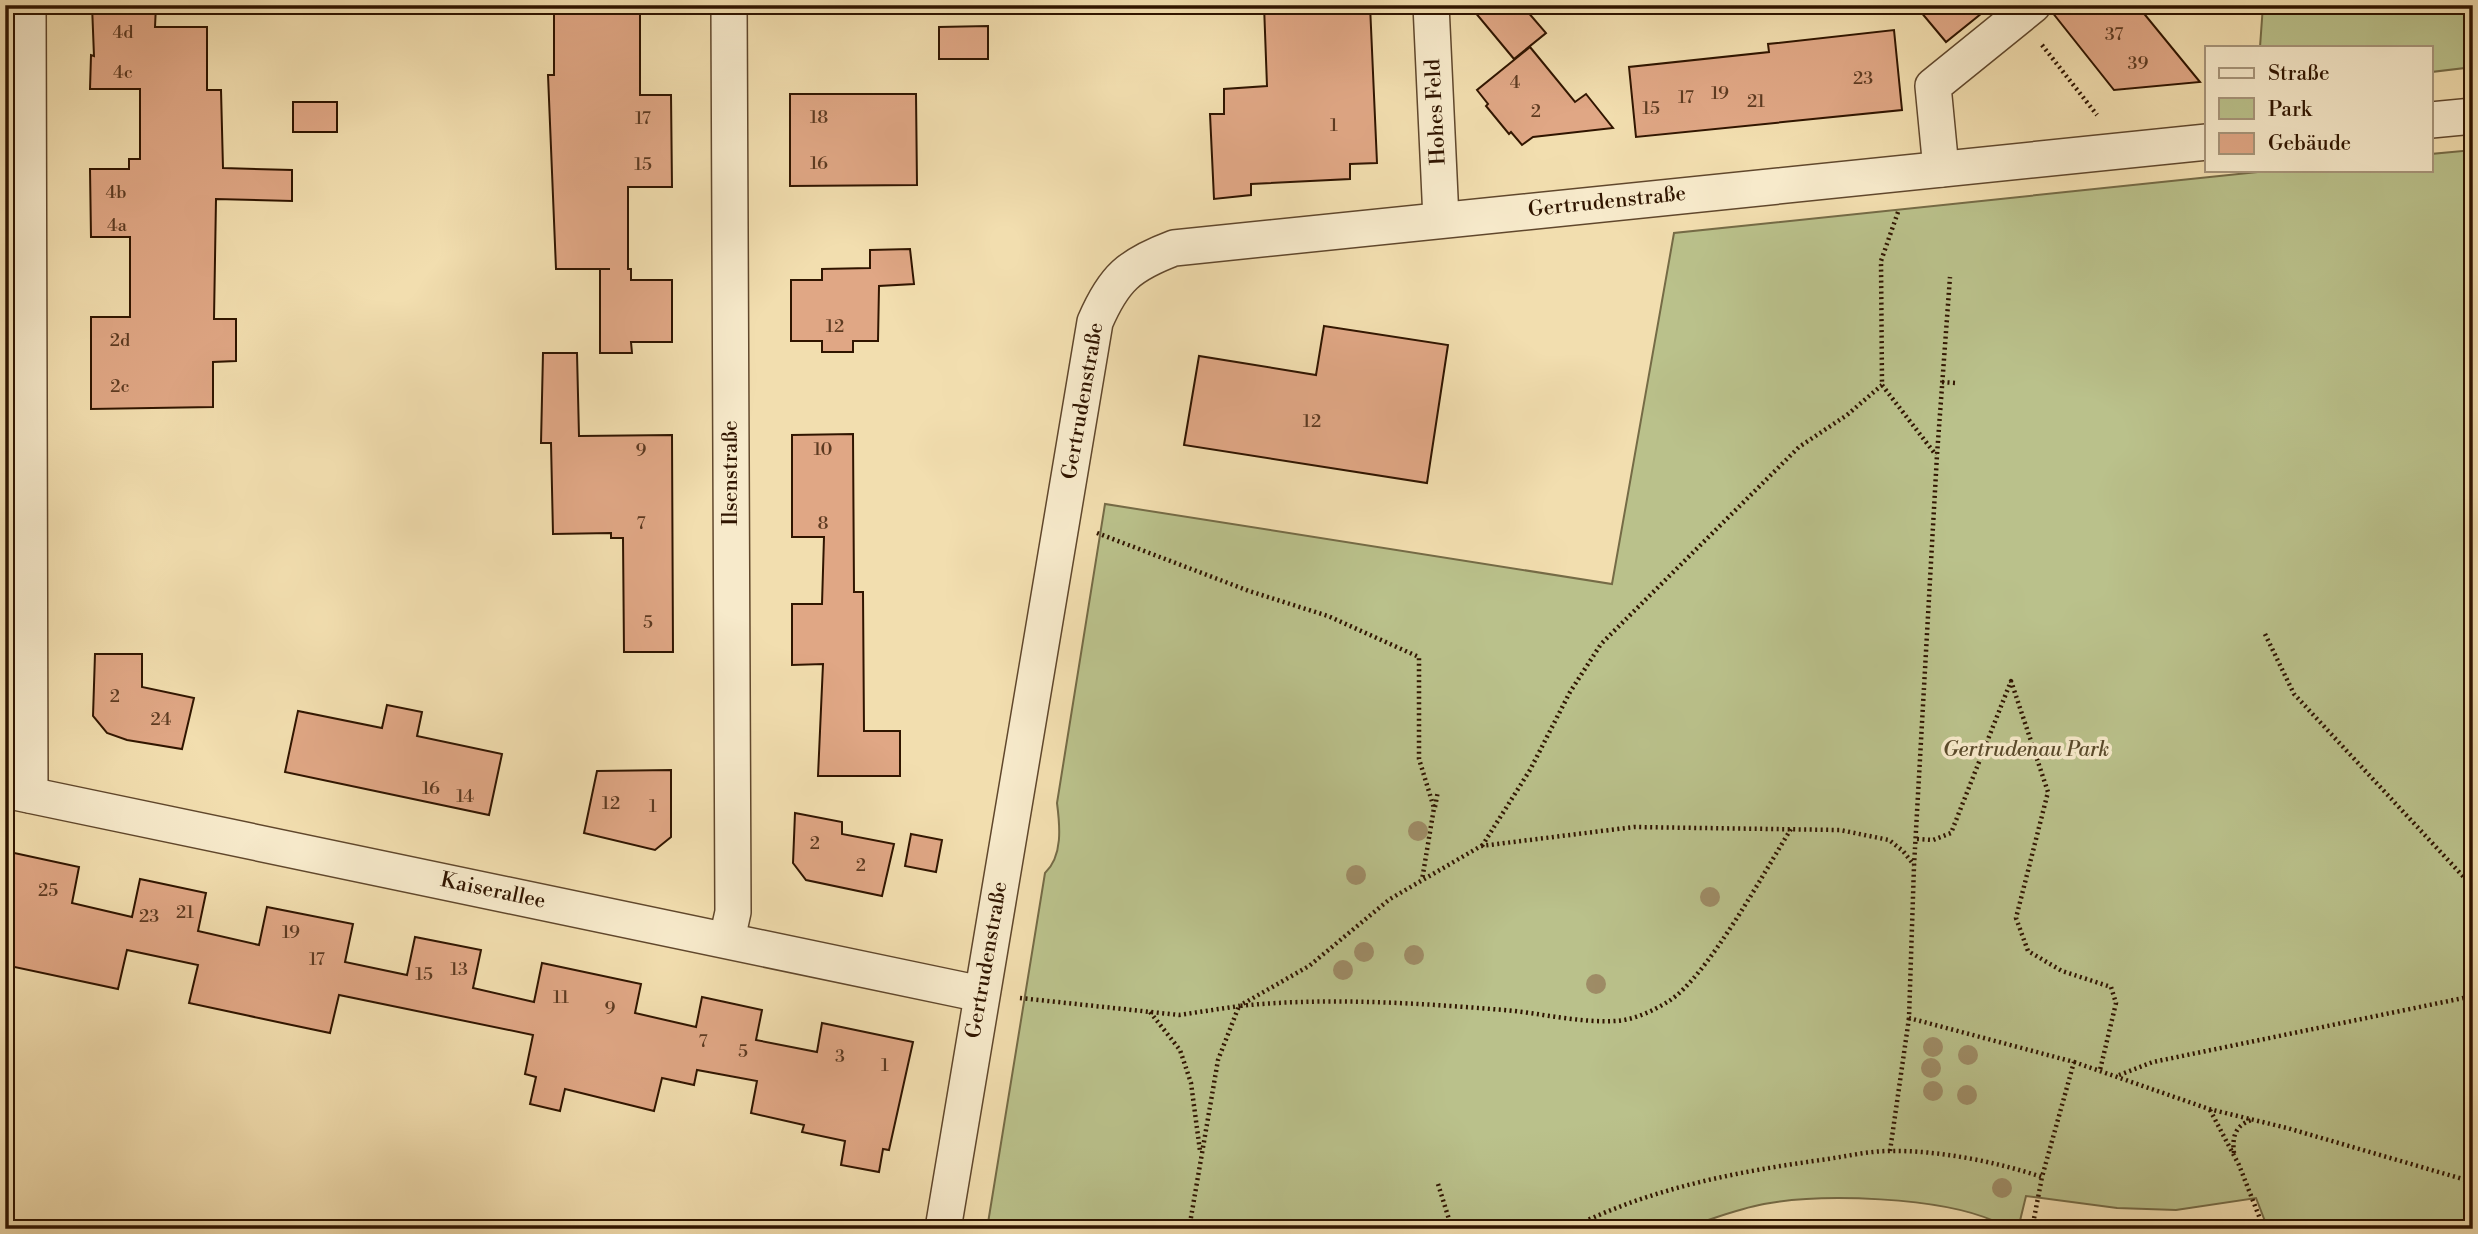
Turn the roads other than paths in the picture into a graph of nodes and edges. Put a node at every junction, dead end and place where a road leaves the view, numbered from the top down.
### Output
1 (28, 5) edge
2 (729, 5) edge
3 (1431, 5) edge
4 (2026, 11) edge
5 (2473, 116) edge
6 (2432, 120) edge
7 (2205, 142) edge
8 (1941, 169) junction
9 (1441, 219) junction
10 (18, 792) edge
11 (727, 939) junction
12 (981, 994) junction
13 (943, 1229) edge

1 - 10 street
2 - 11 street, Ilsenstraße
3 - 9 street, Hohes Feld
4 - 8 street
5 - 6 street
7 - 8 street, Gertrudenstraße
8 - 9 street, Gertrudenstraße
9 - 12 street, Gertrudenstraße
10 - 11 street, Kaiserallee
11 - 12 street, Kaiserallee
12 - 13 street, Gertrudenstraße

